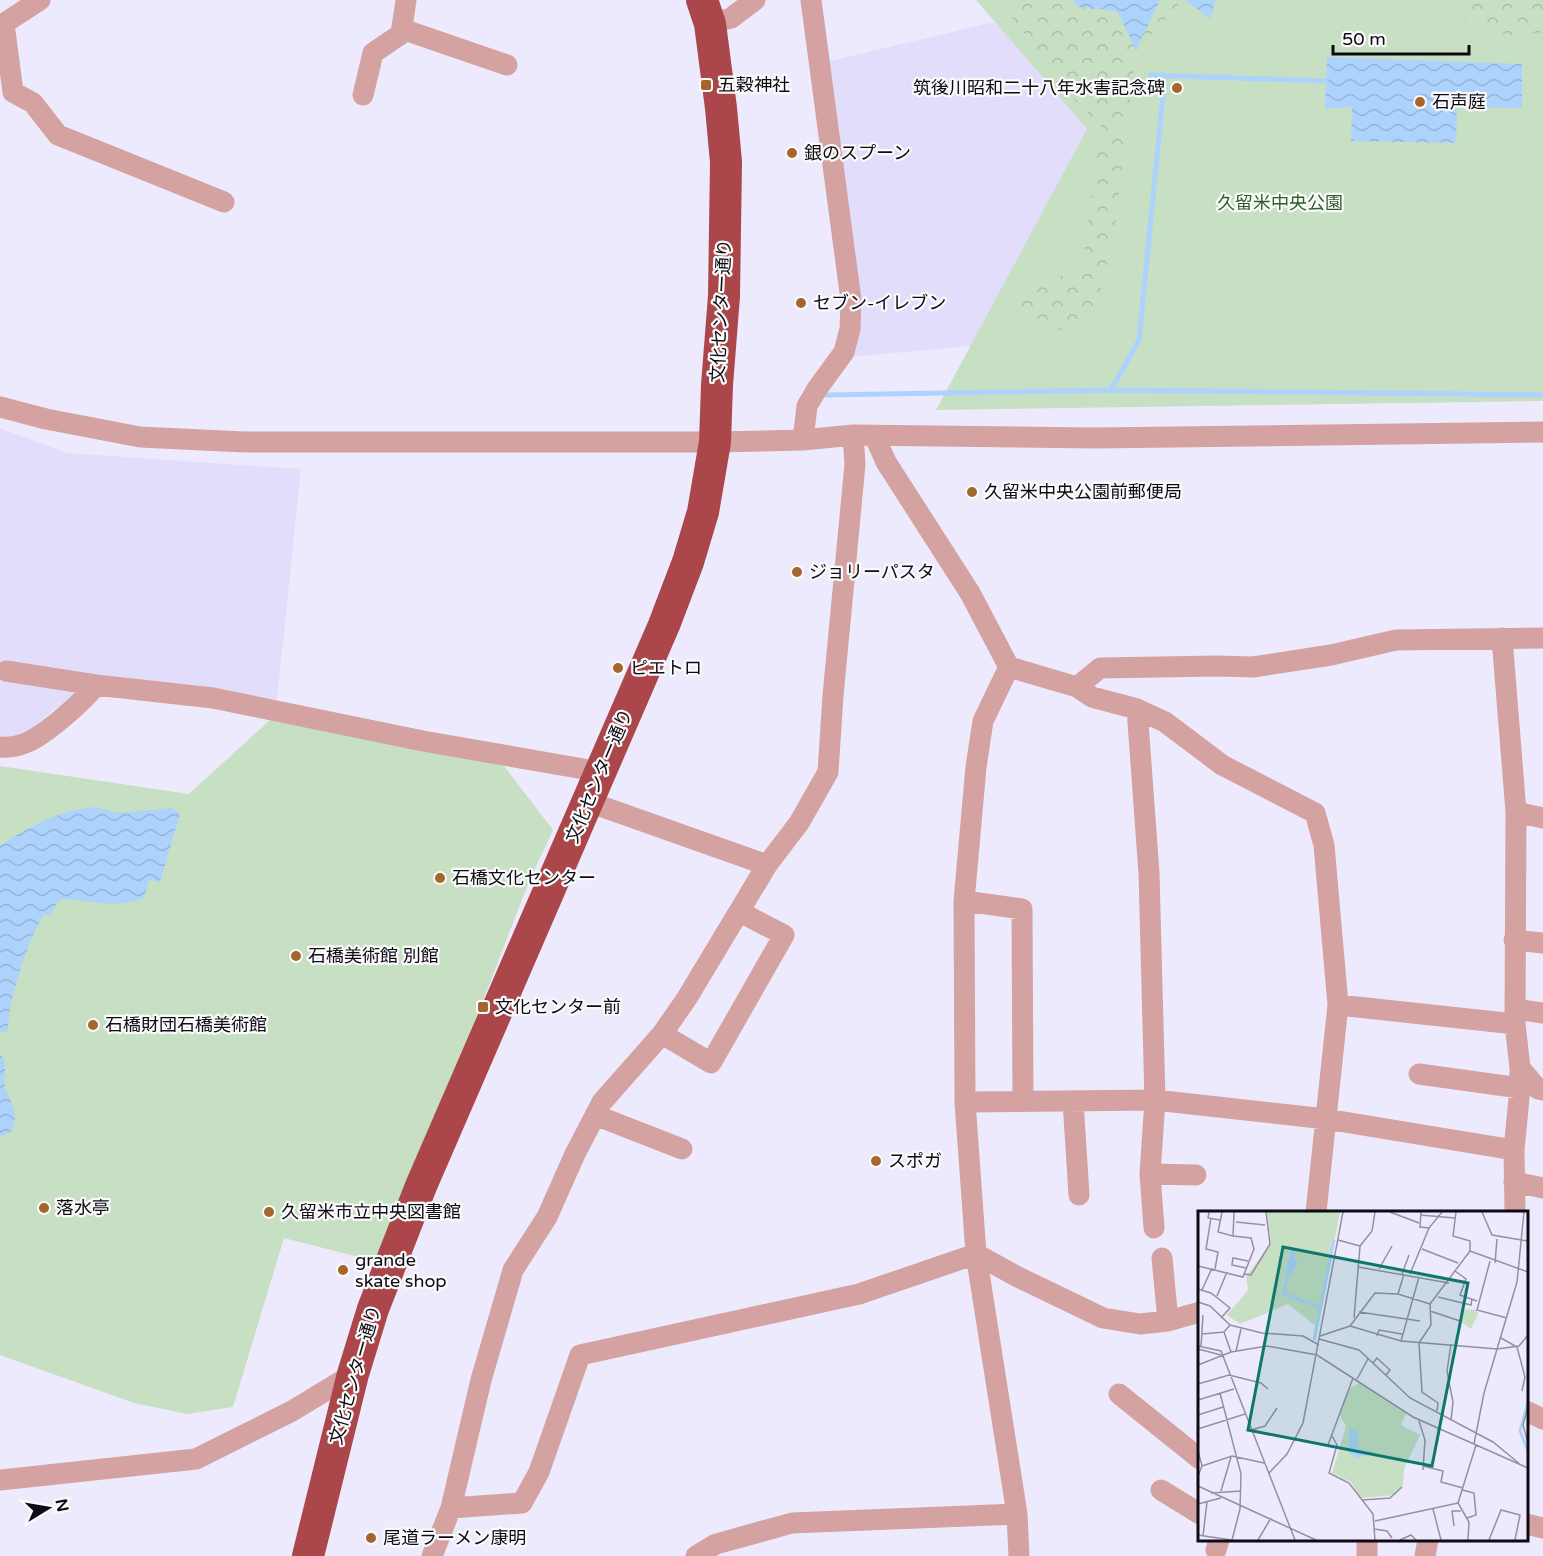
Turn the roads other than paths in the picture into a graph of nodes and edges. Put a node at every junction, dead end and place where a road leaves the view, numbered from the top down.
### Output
1 (40, 0) edge
2 (406, 0) edge
3 (755, 0) edge
4 (811, 0) edge
5 (706, 12) edge
6 (2, 25) edge
7 (402, 29) junction
8 (507, 65) dead end
9 (363, 95) dead end
10 (224, 202) dead end
11 (0, 407) edge
12 (1543, 432) edge
13 (853, 435) junction
14 (875, 436) junction
15 (803, 440) junction
16 (715, 442) junction
17 (1502, 638) junction
18 (1543, 638) edge
19 (1009, 668) junction
20 (6, 671) dead end
21 (96, 685) junction
22 (1077, 687) junction
23 (1137, 709) junction
24 (0, 747) edge
25 (601, 772) junction
26 (589, 802) junction
27 (1516, 812) junction
28 (1543, 818) edge
29 (767, 865) junction
30 (964, 901) junction
31 (740, 912) junction
32 (1514, 940) junction
33 (1543, 943) edge
34 (1338, 1005) junction
35 (1543, 1013) edge
36 (1515, 1017) junction
37 (662, 1034) junction
38 (1419, 1074) dead end
39 (1520, 1078) junction
40 (1543, 1090) edge
41 (1155, 1100) junction
42 (1023, 1101) junction
43 (1073, 1101) junction
44 (965, 1102) junction
45 (595, 1115) junction
46 (1326, 1119) junction
47 (682, 1149) dead end
48 (1514, 1150) junction
49 (1150, 1174) junction
50 (1196, 1175) dead end
51 (1515, 1182) junction
52 (1543, 1188) edge
53 (1079, 1195) dead end
54 (1316, 1211) edge
55 (1515, 1211) edge
56 (1154, 1227) dead end
57 (976, 1254) junction
58 (1162, 1258) dead end
59 (1198, 1313) edge
60 (1168, 1321) junction
61 (353, 1374) junction
62 (1119, 1394) dead end
63 (1528, 1411) edge
64 (1543, 1419) edge
65 (1198, 1457) edge
66 (0, 1480) edge
67 (1161, 1490) dead end
68 (451, 1508) junction
69 (1198, 1513) edge
70 (1017, 1514) junction
71 (1528, 1524) edge
72 (1543, 1528) edge
73 (1428, 1541) edge
74 (308, 1556) edge
75 (432, 1556) edge
76 (696, 1556) edge
77 (1019, 1556) edge
78 (1425, 1556) edge

1 - 6 street
2 - 7 street
3 - 5 street
4 - 15 street
5 - 16 highway, 文化センター通り
6 - 10 street
7 - 8 street
7 - 9 street
11 - 16 street
12 - 14 street
13 - 14 street
13 - 15 street
13 - 29 street
14 - 19 street
15 - 16 street
16 - 25 highway, 文化センター通り
17 - 18 street
17 - 22 street
17 - 27 street
19 - 22 street
19 - 30 street
20 - 21 street
21 - 24 street
21 - 25 street
22 - 23 street
23 - 34 street
23 - 41 street
25 - 26 highway, 文化センター通り
26 - 29 street
26 - 61 highway, 文化センター通り
27 - 28 street
27 - 32 street
29 - 31 street
30 - 42 street
30 - 44 street
31 - 37 street
31 - 37 street
32 - 33 street
32 - 36 street
34 - 36 street
34 - 46 street
35 - 36 street
36 - 39 street
37 - 45 street
38 - 39 street
39 - 40 street
39 - 48 street
41 - 43 street
41 - 46 street
41 - 49 street
42 - 43 street
42 - 44 street
43 - 53 street
44 - 57 street
45 - 47 street
45 - 68 street
46 - 48 street
46 - 54 street
48 - 51 street
49 - 50 street
49 - 56 street
51 - 52 street
51 - 55 street
57 - 60 street
57 - 68 street
57 - 70 street
58 - 60 street
59 - 60 street
61 - 66 street
61 - 74 highway, 文化センター通り
62 - 65 street
63 - 64 street
67 - 69 street
68 - 75 street
70 - 76 street
70 - 77 street
71 - 72 street
73 - 78 street

